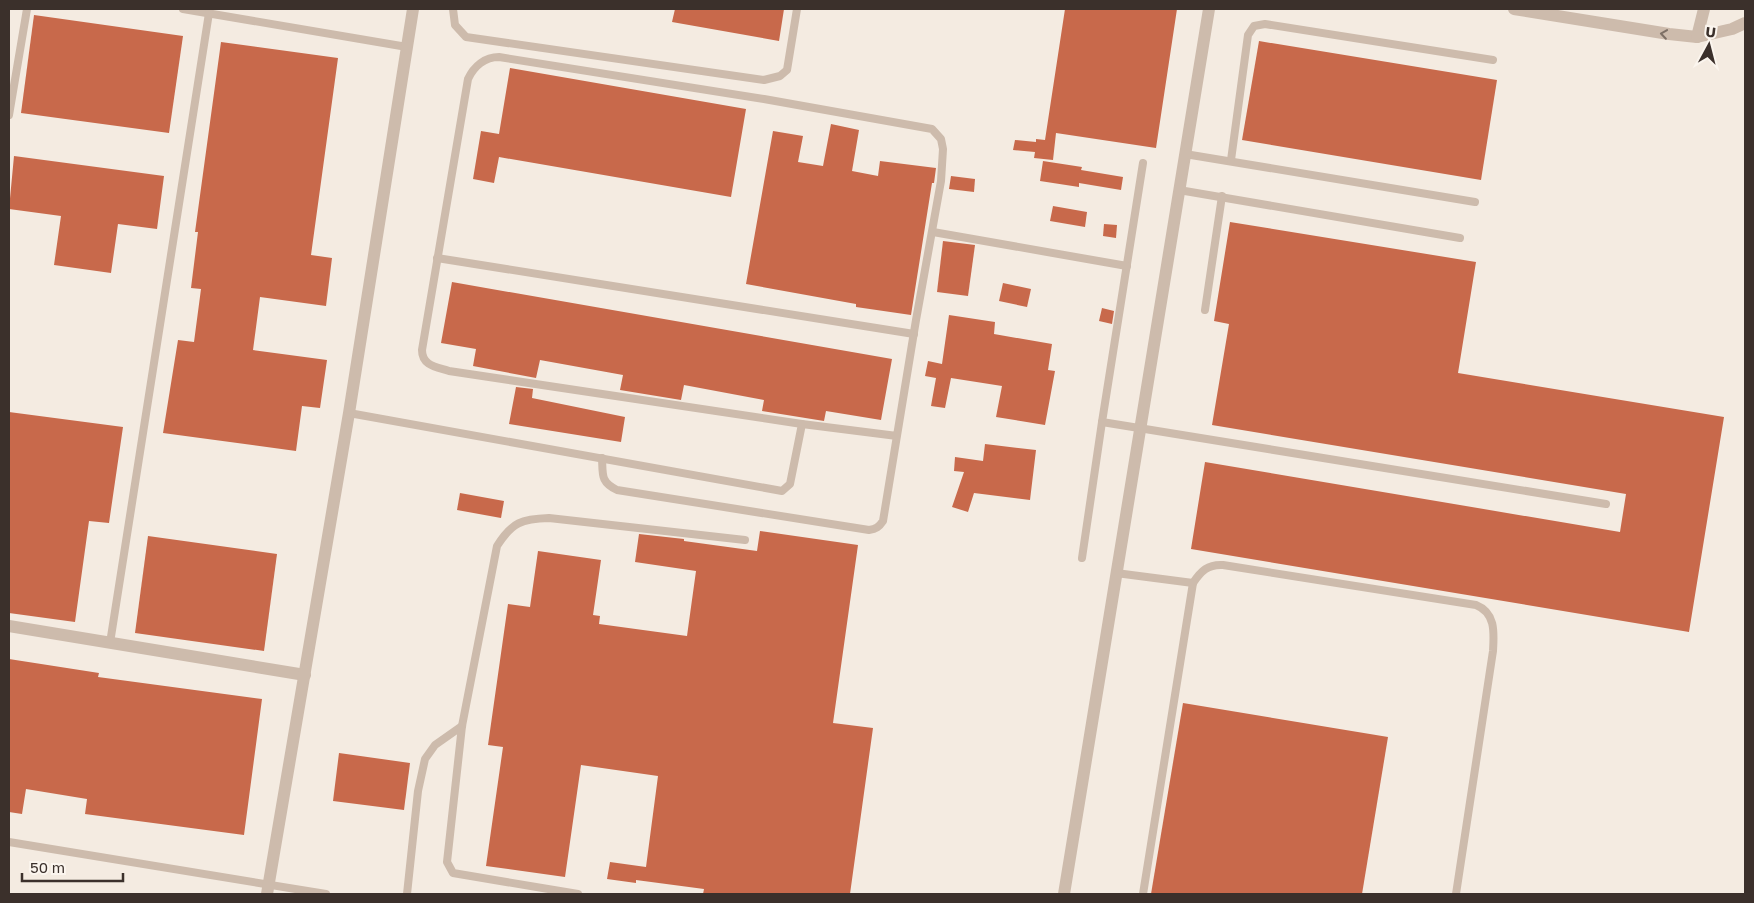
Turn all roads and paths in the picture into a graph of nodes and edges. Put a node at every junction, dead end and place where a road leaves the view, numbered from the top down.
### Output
1 (27, 9) edge
2 (183, 9) edge
3 (413, 9) edge
4 (454, 9) edge
5 (797, 9) edge
6 (1209, 9) edge
7 (1514, 9) edge
8 (1704, 9) edge
9 (209, 13) junction
10 (1745, 23) edge
11 (1697, 37) junction
12 (407, 47) junction
13 (1493, 60) dead end
14 (9, 115) edge
15 (1185, 154) junction
16 (1231, 160) junction
17 (1143, 163) dead end
18 (1179, 190) junction
19 (1222, 196) junction
20 (1475, 202) dead end
21 (933, 232) junction
22 (1460, 238) dead end
23 (437, 258) junction
24 (1127, 266) junction
25 (1205, 310) dead end
26 (914, 334) junction
27 (349, 413) junction
28 (1102, 422) junction
29 (802, 424) junction
30 (1140, 429) junction
31 (897, 436) junction
32 (602, 458) junction
33 (1606, 504) dead end
34 (745, 540) dead end
35 (1082, 558) dead end
36 (1116, 573) junction
37 (1193, 583) junction
38 (9, 626) edge
39 (110, 643) junction
40 (305, 675) junction
41 (462, 726) junction
42 (9, 842) edge
43 (268, 889) edge
44 (326, 894) edge
45 (408, 894) edge
46 (578, 894) edge
47 (1064, 894) edge
48 (1142, 894) edge
49 (1456, 894) edge

1 - 14 lane
2 - 9 lane
3 - 12 street
4 - 5 lane
6 - 15 street
11 -> 7 street
8 - 11 street
9 - 12 lane
9 - 39 lane
10 - 11 street
12 - 27 street
13 - 16 lane
15 - 16 lane
15 - 18 street
16 - 20 lane
17 - 24 lane
18 - 19 lane
18 - 30 street
19 - 22 lane
19 - 25 lane
21 - 23 lane
21 - 24 lane
21 - 26 lane
23 - 26 lane
23 - 29 lane
24 - 28 lane
26 - 31 lane
27 - 32 lane
27 - 40 street
28 - 30 lane
28 - 35 lane
29 - 31 lane
29 - 32 lane
30 - 33 lane
30 - 36 street
31 - 32 lane
34 - 41 lane
36 - 37 lane
36 - 47 street
37 - 48 lane
37 - 49 lane
38 - 39 street
39 - 40 street
40 - 43 street
41 - 45 lane
41 - 46 lane
42 - 43 lane
43 - 44 lane

